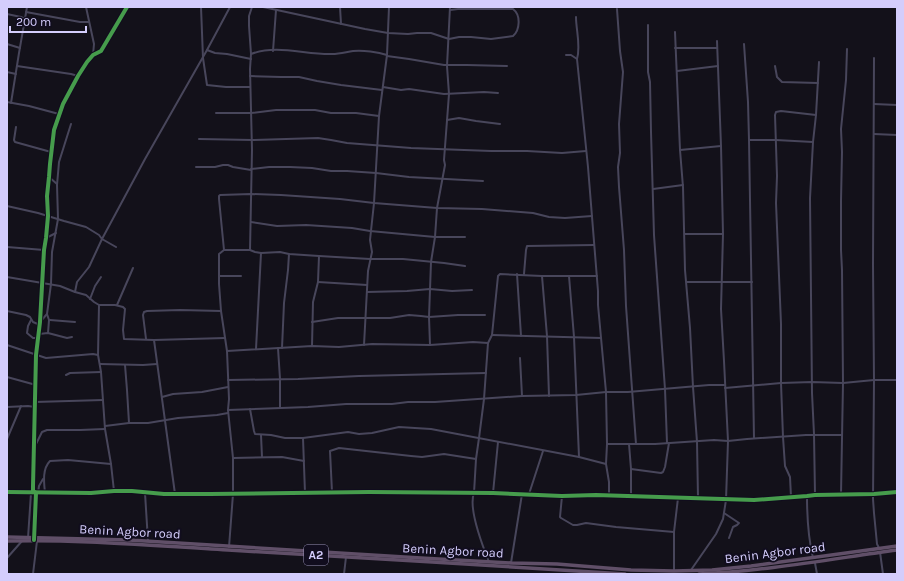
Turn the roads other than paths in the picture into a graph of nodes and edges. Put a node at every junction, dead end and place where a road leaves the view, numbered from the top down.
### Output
1 (27, 7) edge
2 (86, 7) edge
3 (127, 7) edge
4 (201, 7) edge
5 (230, 7) edge
6 (252, 7) edge
7 (263, 7) edge
8 (340, 7) edge
9 (389, 7) edge
10 (450, 9) edge
11 (617, 9) dead end
12 (276, 10) junction
13 (26, 12) junction
14 (7, 14) edge
15 (576, 17) dead end
16 (25, 19) junction
17 (89, 22) junction
18 (341, 24) junction
19 (648, 25) dead end
20 (675, 32) dead end
21 (388, 33) junction
22 (449, 39) junction
23 (717, 41) dead end
24 (7, 44) edge
25 (744, 44) dead end
26 (20, 48) junction
27 (675, 48) junction
28 (717, 48) junction
29 (846, 49) dead end
30 (207, 50) junction
31 (273, 50) junction
32 (251, 54) junction
33 (93, 55) junction
34 (387, 55) junction
35 (566, 55) dead end
36 (203, 56) junction
37 (874, 58) dead end
38 (251, 59) junction
39 (577, 59) junction
40 (819, 62) dead end
41 (447, 65) junction
42 (17, 66) junction
43 (507, 66) dead end
44 (718, 66) junction
45 (775, 66) dead end
46 (676, 71) junction
47 (7, 72) edge
48 (16, 74) junction
49 (78, 76) junction
50 (250, 76) junction
51 (818, 83) junction
52 (250, 87) junction
53 (382, 88) junction
54 (498, 93) dead end
55 (449, 94) junction
56 (7, 102) edge
57 (12, 103) junction
58 (874, 104) junction
59 (897, 105) edge
60 (216, 113) dead end
61 (251, 113) junction
62 (59, 114) junction
63 (816, 115) junction
64 (379, 116) junction
65 (447, 120) junction
66 (71, 124) dead end
67 (500, 124) dead end
68 (16, 127) dead end
69 (874, 134) junction
70 (897, 135) edge
71 (199, 139) dead end
72 (252, 140) junction
73 (749, 140) junction
74 (776, 140) junction
75 (813, 142) junction
76 (377, 146) junction
77 (721, 146) junction
78 (445, 150) junction
79 (680, 150) junction
80 (586, 151) junction
81 (51, 152) junction
82 (196, 167) dead end
83 (251, 169) junction
84 (376, 173) junction
85 (49, 177) junction
86 (442, 179) junction
87 (483, 181) dead end
88 (57, 185) junction
89 (683, 186) junction
90 (653, 189) junction
91 (251, 194) junction
92 (374, 203) junction
93 (7, 206) edge
94 (437, 208) junction
95 (48, 216) junction
96 (592, 216) junction
97 (58, 219) junction
98 (251, 222) junction
99 (370, 231) junction
100 (56, 232) junction
101 (684, 234) junction
102 (723, 234) junction
103 (465, 236) dead end
104 (435, 237) junction
105 (46, 238) junction
106 (102, 239) junction
107 (594, 245) junction
108 (7, 246) edge
109 (116, 247) dead end
110 (44, 250) junction
111 (224, 250) junction
112 (250, 250) junction
113 (261, 253) junction
114 (289, 254) junction
115 (319, 256) junction
116 (370, 259) junction
117 (431, 262) junction
118 (465, 266) dead end
119 (133, 268) dead end
120 (517, 274) junction
121 (524, 274) junction
122 (220, 276) junction
123 (242, 276) dead end
124 (542, 276) junction
125 (568, 276) junction
126 (597, 276) junction
127 (101, 277) dead end
128 (7, 278) edge
129 (42, 282) junction
130 (318, 282) junction
131 (686, 282) junction
132 (721, 282) junction
133 (752, 282) junction
134 (51, 284) junction
135 (367, 285) junction
136 (430, 289) junction
137 (472, 290) dead end
138 (75, 292) junction
139 (367, 292) junction
140 (90, 299) junction
141 (99, 305) junction
142 (117, 305) junction
143 (7, 311) edge
144 (221, 311) junction
145 (47, 314) junction
146 (485, 315) dead end
147 (429, 317) junction
148 (365, 318) junction
149 (31, 320) junction
150 (49, 320) junction
151 (75, 322) dead end
152 (312, 322) junction
153 (40, 323) junction
154 (48, 333) junction
155 (39, 334) junction
156 (492, 335) junction
157 (521, 336) junction
158 (547, 336) junction
159 (72, 337) dead end
160 (574, 337) junction
161 (38, 338) junction
162 (225, 338) junction
163 (601, 338) junction
164 (146, 339) junction
165 (154, 340) junction
166 (488, 343) junction
167 (7, 345) edge
168 (364, 345) junction
169 (430, 345) junction
170 (312, 346) junction
171 (278, 348) junction
172 (282, 348) junction
173 (256, 349) junction
174 (227, 351) junction
175 (36, 355) junction
176 (98, 355) junction
177 (520, 358) dead end
178 (100, 364) junction
179 (157, 364) junction
180 (125, 365) junction
181 (101, 372) junction
182 (486, 373) junction
183 (66, 375) dead end
184 (7, 377) edge
185 (280, 379) junction
186 (228, 380) junction
187 (874, 380) junction
188 (897, 380) edge
189 (812, 382) junction
190 (782, 383) junction
191 (843, 383) junction
192 (36, 385) junction
193 (725, 385) junction
194 (754, 386) junction
195 (228, 387) junction
196 (693, 387) junction
197 (725, 388) junction
198 (665, 389) junction
199 (632, 391) junction
200 (606, 392) junction
201 (576, 395) junction
202 (522, 396) junction
203 (549, 396) junction
204 (162, 397) junction
205 (484, 399) junction
206 (103, 400) junction
207 (35, 402) junction
208 (21, 406) junction
209 (7, 407) edge
210 (35, 407) junction
211 (280, 408) junction
212 (250, 409) junction
213 (228, 411) junction
214 (165, 420) junction
215 (129, 423) junction
216 (105, 428) junction
217 (814, 434) junction
218 (260, 435) junction
219 (842, 435) junction
220 (783, 437) junction
221 (7, 438) edge
222 (303, 438) junction
223 (480, 438) junction
224 (754, 438) junction
225 (728, 441) junction
226 (498, 442) junction
227 (696, 442) junction
228 (668, 443) junction
229 (608, 444) junction
230 (630, 444) junction
231 (636, 444) junction
232 (34, 447) junction
233 (543, 451) junction
234 (262, 457) junction
235 (233, 458) junction
236 (476, 458) junction
237 (579, 458) junction
238 (304, 461) junction
239 (111, 464) junction
240 (606, 464) junction
241 (631, 470) junction
242 (43, 478) junction
243 (114, 491) junction
244 (7, 492) edge
245 (36, 492) junction
246 (332, 492) junction
247 (897, 492) edge
248 (31, 493) junction
249 (45, 493) junction
250 (145, 493) junction
251 (305, 493) junction
252 (474, 493) junction
253 (493, 493) junction
254 (175, 494) junction
255 (233, 494) junction
256 (522, 494) junction
257 (529, 494) junction
258 (841, 494) junction
259 (874, 494) junction
260 (815, 495) junction
261 (562, 496) junction
262 (609, 496) junction
263 (631, 496) junction
264 (807, 496) junction
265 (791, 497) junction
266 (678, 498) junction
267 (698, 498) junction
268 (726, 500) junction
269 (724, 513) junction
270 (674, 532) junction
271 (7, 537) edge
272 (729, 538) dead end
273 (28, 539) junction
274 (35, 539) junction
275 (23, 540) junction
276 (7, 541) edge
277 (148, 541) junction
278 (897, 546) edge
279 (229, 547) junction
280 (879, 550) junction
281 (897, 550) edge
282 (346, 556) junction
283 (7, 558) edge
284 (814, 560) junction
285 (489, 562) junction
286 (511, 563) junction
287 (556, 564) junction
288 (752, 569) junction
289 (556, 570) junction
290 (674, 571) junction
291 (691, 571) junction
292 (33, 574) edge
293 (344, 574) edge
294 (625, 574) edge
295 (699, 574) edge
296 (712, 574) edge
297 (752, 574) edge
298 (817, 574) edge
299 (883, 574) edge

1 - 13 street
2 - 17 street
3 - 33 street
4 - 36 street
5 - 30 street
6 - 32 street
7 - 12 street
8 - 18 street
9 - 21 street
10 - 22 street
10 - 22 street
11 - 199 street
12 - 18 street
12 - 31 street
13 - 16 street
13 - 17 street
14 - 16 street
15 - 39 street
16 - 26 street
17 - 33 street
18 - 21 street
19 - 90 street
20 - 27 street
21 - 22 street
21 - 34 street
22 - 41 street
23 - 28 street
24 - 26 street
25 - 73 street
26 - 42 street
27 - 28 street
27 - 46 street
28 - 44 street
29 - 191 street
30 - 36 street
30 - 38 street
31 - 32 street
31 - 34 street
32 - 38 street
33 - 49 street
34 - 41 street
34 - 53 street
35 - 39 street
36 - 52 street
36 - 106 street
37 - 58 street
38 - 50 street
39 - 80 street
40 - 51 street
41 - 43 street
41 - 55 street
42 - 48 street
42 - 49 street
44 - 46 street
44 - 77 street
45 - 51 street
46 - 79 street
47 - 48 street
48 - 57 street
49 - 62 street
50 - 52 street
50 - 53 street
51 - 63 street
52 - 61 street
53 - 55 street
53 - 64 street
54 - 55 street
55 - 65 street
56 - 57 street
57 - 62 street
58 - 59 street
58 - 69 street
60 - 61 street
61 - 64 street
61 - 72 street
62 - 81 street
63 - 74 street
63 - 75 street
64 - 76 street
65 - 67 street
65 - 78 street
66 - 88 street
68 - 81 street
69 - 70 street
69 - 187 street
71 - 72 street
72 - 76 street
72 - 83 street
73 - 74 street
73 - 133 street
74 - 75 street
74 - 190 street
75 - 189 street
76 - 78 street
76 - 84 street
77 - 79 street
77 - 102 street
78 - 80 street
78 - 86 street
79 - 89 street
80 - 96 street
81 - 85 street
82 - 83 street
83 - 84 street
83 - 91 street
84 - 86 street
84 - 92 street
85 - 88 street
85 - 95 street
86 - 87 street
86 - 94 street
88 - 97 street
89 - 90 street
89 - 101 street
90 - 198 street
91 - 92 street
91 - 98 street
91 - 111 street
92 - 94 street
92 - 99 street
93 - 95 street
94 - 96 street
94 - 104 street
95 - 97 street
95 - 105 street
96 - 107 street
97 - 100 street
97 - 106 street
98 - 99 street
98 - 112 street
99 - 104 street
99 - 116 street
100 - 105 street
100 - 134 street
101 - 102 street
101 - 131 street
102 - 132 street
103 - 104 street
104 - 117 street
105 - 110 street
106 - 109 street
106 - 138 street
107 - 121 street
107 - 126 street
108 - 110 street
110 - 129 street
111 - 112 street
111 - 122 street
112 - 113 street
113 - 114 street
113 - 173 street
114 - 115 street
114 - 172 street
115 - 116 street
115 - 130 street
116 - 117 street
116 - 135 street
117 - 118 street
117 - 136 street
119 - 142 street
120 - 121 street
120 - 156 street
120 - 157 street
121 - 124 street
122 - 123 street
122 - 144 street
124 - 125 street
124 - 158 street
125 - 126 street
125 - 160 street
126 - 163 street
127 - 140 street
128 - 129 street
129 - 134 street
129 - 153 street
130 - 135 street
130 - 152 street
131 - 132 street
131 - 196 street
132 - 133 street
132 - 193 street
133 - 194 street
134 - 138 street
134 - 145 street
135 - 139 street
136 - 137 street
136 - 139 street
136 - 147 street
138 - 140 street
139 - 148 street
140 - 141 street
141 - 142 street
141 - 176 street
142 - 164 street
143 - 149 street
144 - 162 street
144 - 164 street
145 - 150 street
145 - 153 street
146 - 147 street
147 - 148 street
147 - 169 street
148 - 152 street
148 - 168 street
149 - 153 street
149 - 161 street
150 - 151 street
150 - 154 street
152 - 170 street
153 - 155 street
154 - 155 street
154 - 159 street
155 - 161 street
156 - 157 street
156 - 166 street
157 - 158 street
158 - 160 street
158 - 203 street
160 - 163 street
160 - 201 street
161 - 175 street
162 - 165 street
162 - 174 street
163 - 200 street
164 - 165 street
165 - 179 street
166 - 169 street
166 - 182 street
167 - 175 street
168 - 169 street
168 - 170 street
170 - 172 street
171 - 172 street
171 - 173 street
171 - 185 street
173 - 174 street
174 - 186 street
175 - 176 street
175 - 192 street
176 - 178 street
177 - 202 street
178 - 180 street
178 - 181 street
179 - 180 street
179 - 204 street
180 - 215 street
181 - 183 street
181 - 206 street
182 - 185 street
182 - 205 street
184 - 192 street
185 - 186 street
185 - 211 street
186 - 195 street
187 - 188 street
187 - 191 street
187 - 259 street
189 - 190 street
189 - 191 street
189 - 217 street
190 - 194 street
190 - 220 street
191 - 219 street
192 - 207 street
193 - 196 street
193 - 197 street
194 - 197 street
194 - 224 street
195 - 204 street
195 - 213 street
196 - 198 street
196 - 227 street
197 - 225 street
198 - 199 street
198 - 228 street
199 - 200 street
199 - 231 street
200 - 201 street
200 - 229 street
201 - 203 street
201 - 237 street
202 - 203 street
202 - 205 street
204 - 214 street
205 - 211 street
205 - 223 street
206 - 207 street
206 - 216 street
207 - 210 street
208 - 209 street
208 - 210 street
208 - 221 street
210 - 232 street
211 - 212 street
212 - 213 street
212 - 218 street
213 - 214 street
213 - 235 street
214 - 215 street
214 - 254 street
215 - 216 street
216 - 232 street
216 - 239 street
217 - 219 street
217 - 220 street
217 - 260 street
218 - 222 street
218 - 234 street
219 - 258 street
220 - 224 street
220 - 265 street
222 - 223 street
222 - 238 street
223 - 226 street
223 - 236 street
224 - 225 street
225 - 227 street
225 - 268 street
226 - 233 street
226 - 253 street
227 - 228 street
227 - 267 street
228 - 231 street
228 - 241 street
229 - 230 street
229 - 240 street
230 - 231 street
230 - 241 street
232 - 245 street
233 - 237 street
233 - 257 street
234 - 235 street
234 - 238 street
235 - 255 street
236 - 246 street
236 - 252 street
237 - 240 street
238 - 251 street
239 - 242 street
239 - 243 street
240 - 262 street
241 - 263 street
242 - 245 street
242 - 249 street
243 - 249 street
243 - 250 street
244 - 248 street
245 - 248 street
245 - 249 street
245 - 274 street
246 - 251 street
246 - 252 street
247 - 259 street
248 - 273 street
250 - 254 street
250 - 277 street
251 - 255 street
252 - 253 street
252 - 285 street
253 - 256 street
254 - 255 street
255 - 279 street
256 - 257 street
256 - 286 street
257 - 261 street
258 - 259 street
258 - 260 street
259 - 280 street
260 - 264 street
261 - 262 street
261 - 270 street
262 - 263 street
263 - 266 street
264 - 265 street
264 - 284 street
265 - 268 street
266 - 267 street
266 - 270 street
267 - 268 street
268 - 269 street
269 - 272 street
269 - 291 street
270 - 290 street
271 - 273 highway, Benin Agbor road / A2
273 - 274 highway, Benin Agbor road / A2
273 - 275 highway, Benin Agbor road / A2
274 - 277 highway, Benin Agbor road / A2
274 - 282 highway, Benin Agbor road / A2
274 - 292 street
275 - 276 highway, Benin Agbor road / A2
275 - 283 street
277 - 279 highway, Benin Agbor road / A2
278 - 280 highway, Benin Agbor road / A2
279 - 285 highway, Benin Agbor road / A2
280 - 281 highway, Benin Agbor road / A2
280 - 284 highway, Benin Agbor road / A2
280 - 299 street
282 - 289 highway, Benin Agbor road / A2
282 - 293 street
284 - 288 highway, Benin Agbor road / A2
284 - 291 highway, Benin Agbor road / A2
284 - 298 street
285 - 286 highway, Benin Agbor road / A2
286 - 287 highway, Benin Agbor road / A2
287 - 289 highway
287 - 290 highway, Benin Agbor road / A2
288 - 296 highway, Benin Agbor road / A2
288 - 297 street
289 - 294 highway, Benin Agbor road / A2
290 - 291 highway, Benin Agbor road / A2
295 - 296 highway, Benin Agbor road / A2

